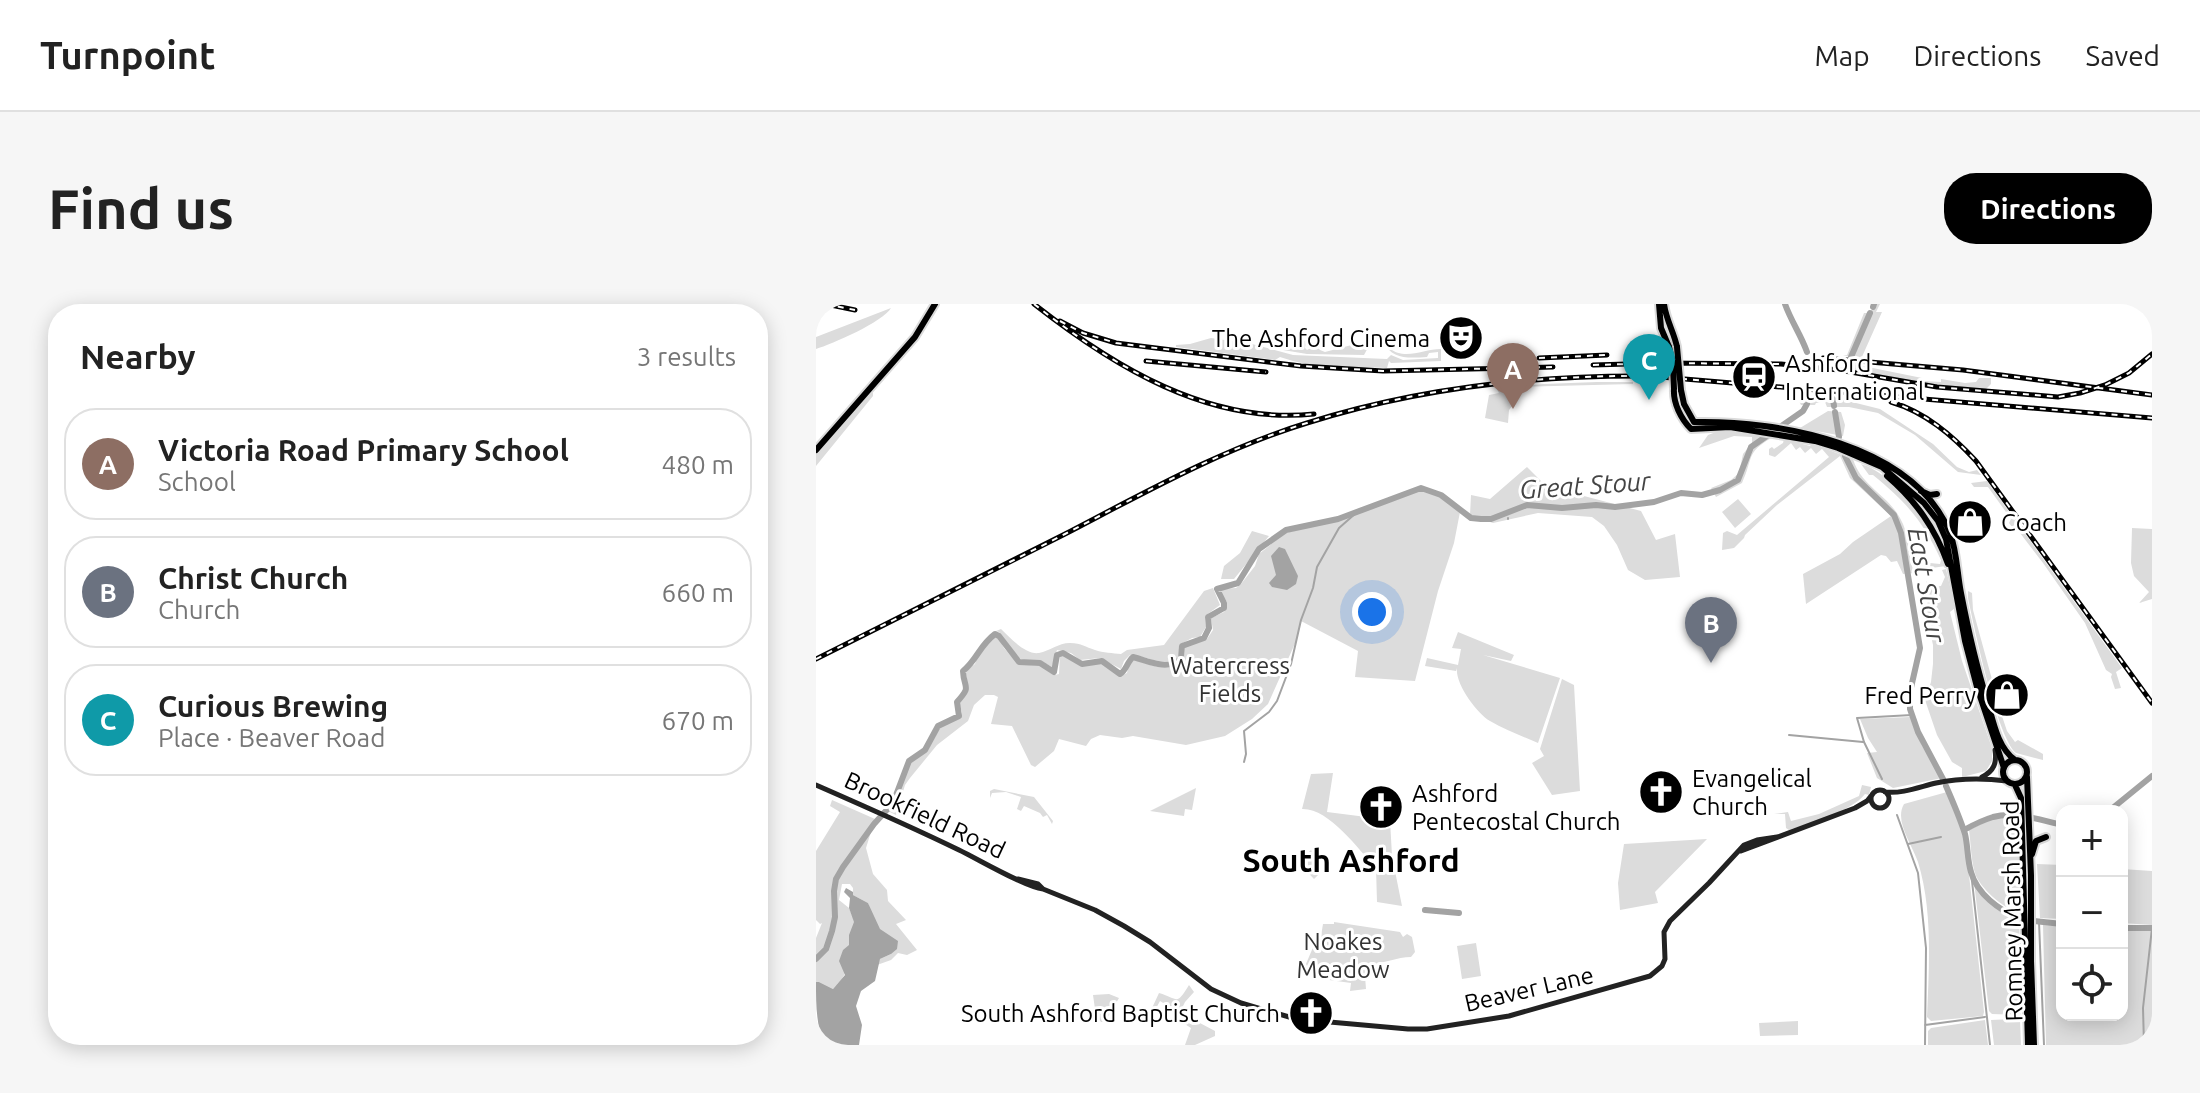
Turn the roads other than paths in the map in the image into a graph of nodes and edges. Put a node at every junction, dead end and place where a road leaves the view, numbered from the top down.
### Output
1 (933, 304) edge
2 (1662, 304) edge
3 (1673, 347) junction
4 (816, 450) edge
5 (1861, 455) junction
6 (1918, 489) junction
7 (1937, 494) dead end
8 (1995, 743) junction
9 (2015, 760) junction
10 (2003, 769) junction
11 (2027, 777) junction
12 (1977, 778) junction
13 (1989, 779) junction
14 (2007, 781) junction
15 (816, 785) edge
16 (2015, 785) junction
17 (1885, 792) junction
18 (1900, 792) junction
19 (1871, 796) junction
20 (1888, 803) junction
21 (1874, 807) junction
22 (1855, 808) junction
23 (2025, 817) junction
24 (2046, 837) dead end
25 (2031, 875) junction
26 (1399, 1027) joint
27 (2028, 1045) edge
28 (2034, 1045) edge

1 - 4 main road
2 - 3 main road
2 - 3 main road
3 - 5 main road, bridge
5 - 6 main road
5 - 8 main road
6 - 7 main road
6 - 9 main road
8 - 10 main road
8 - 12 main road
9 - 10 main road
9 - 11 main road
10 - 13 main road
10 - 14 main road
11 - 16 main road
11 - 23 main road, Romney Marsh Road
12 - 13 main road
12 - 18 main road
13 - 14 main road
14 - 16 main road
15 - 26 main road, Brookfield Road
16 - 23 main road, Romney Marsh Road
17 - 18 main road
17 - 19 main road
17 - 20 main road
18 - 20 main road
19 - 21 main road
19 - 22 main road
20 - 21 main road
21 - 22 main road
22 - 26 main road, Beaver Lane
23 - 25 main road, Romney Marsh Road
23 - 27 main road, Romney Marsh Road
24 - 25 main road
25 - 28 main road, Romney Marsh Road

